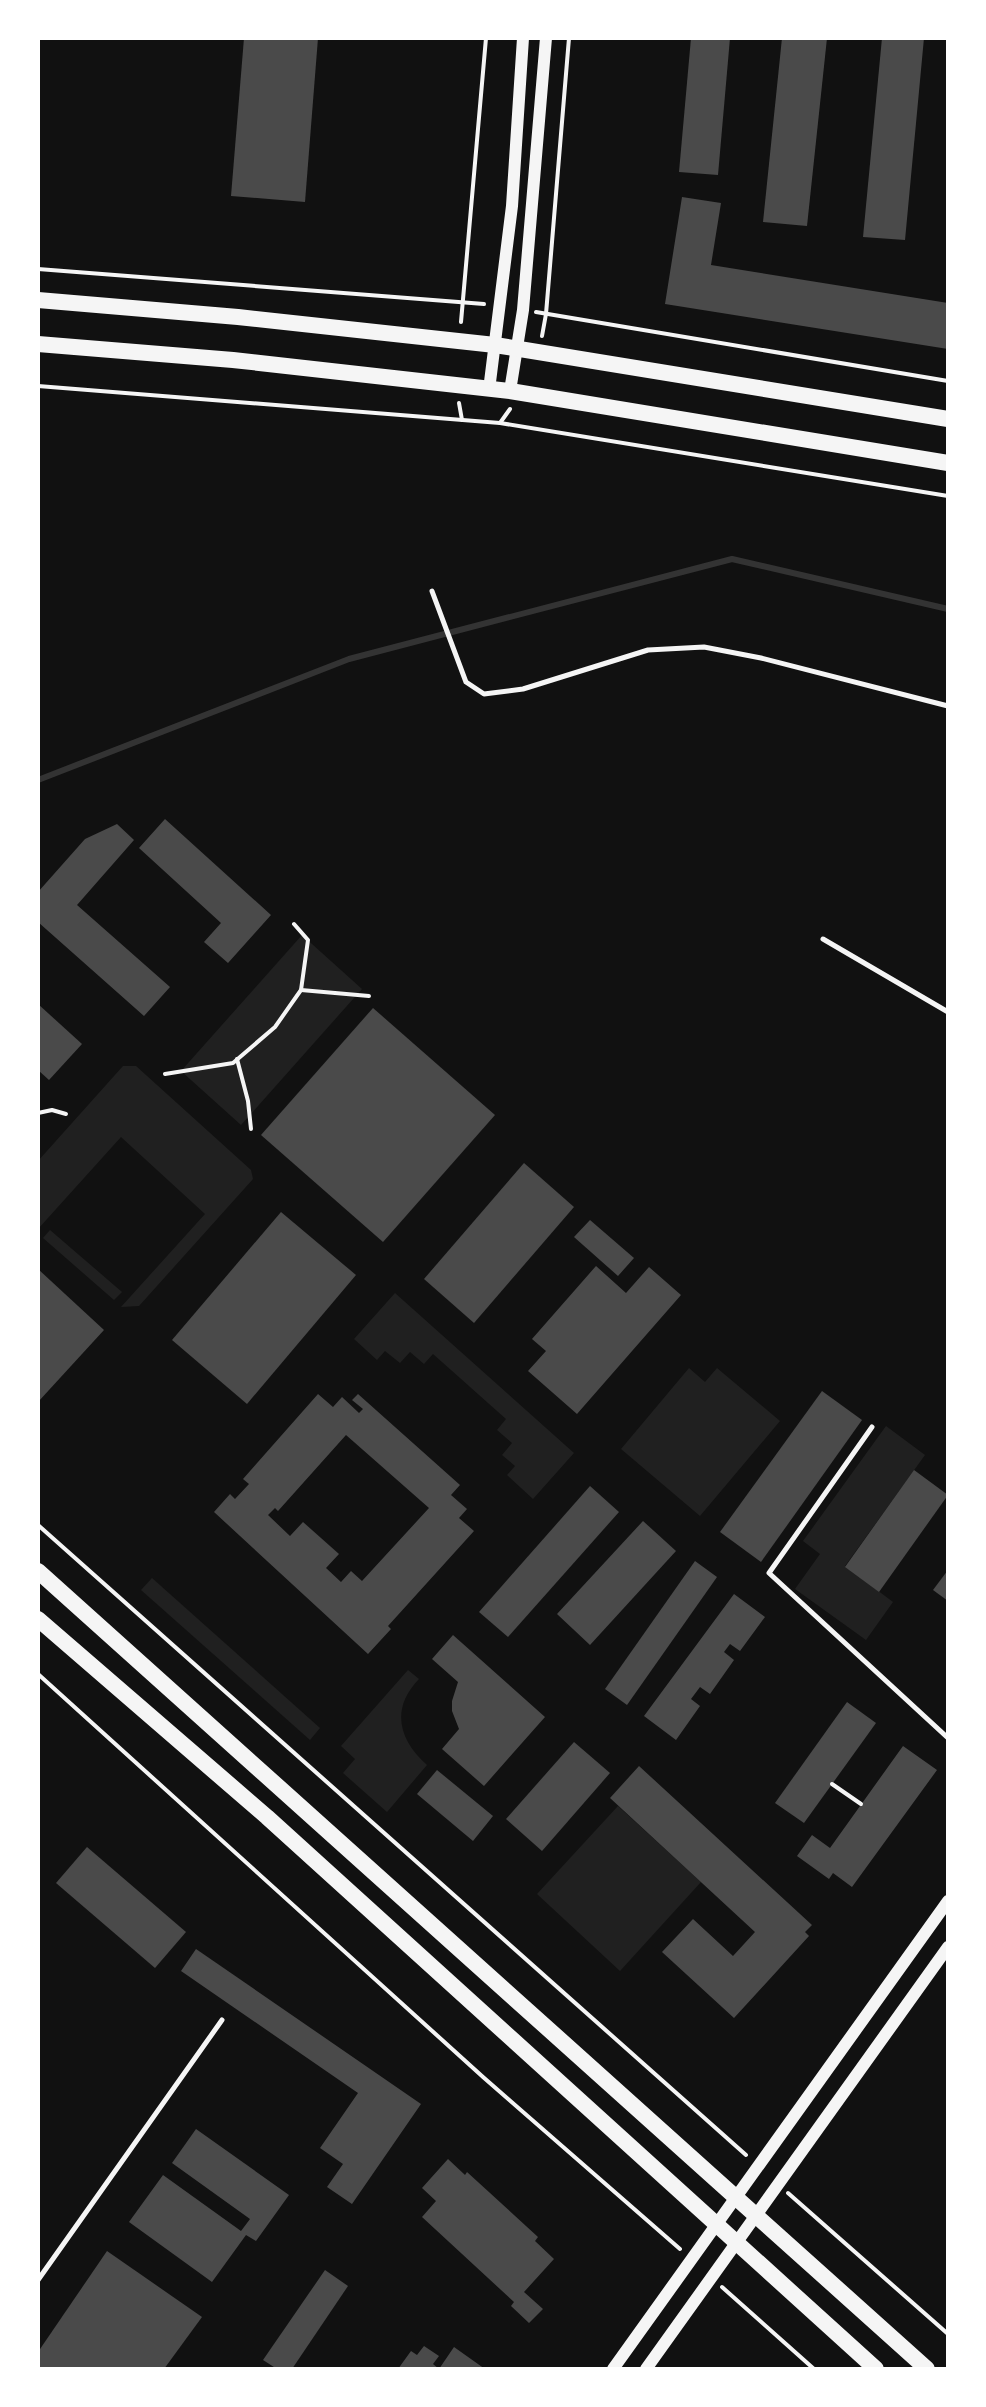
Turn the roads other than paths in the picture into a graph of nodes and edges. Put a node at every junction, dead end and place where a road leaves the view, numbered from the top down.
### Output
1 (523, 38) edge
2 (546, 38) edge
3 (38, 300) edge
4 (38, 344) edge
5 (495, 345) junction
6 (517, 348) junction
7 (489, 390) junction
8 (516, 392) junction
9 (948, 419) edge
10 (948, 463) edge
11 (432, 591) dead end
12 (948, 706) edge
13 (823, 939) dead end
14 (948, 1012) edge
15 (872, 1427) dead end
16 (38, 1571) edge
17 (38, 1619) edge
18 (948, 1738) edge
19 (948, 1901) edge
20 (948, 1947) edge
21 (222, 2020) dead end
22 (735, 2197) junction
23 (755, 2216) junction
24 (715, 2225) junction
25 (736, 2243) junction
26 (38, 2280) edge
27 (613, 2369) edge
28 (646, 2369) edge
29 (876, 2369) edge
30 (927, 2369) edge

1 - 5 street
2 - 6 street
3 - 5 main road
4 - 7 main road
5 - 6 main road
5 - 7 street
6 - 8 street
6 - 9 main road
7 - 8 main road
8 - 10 main road
11 - 12 lane
13 - 14 lane
15 - 18 lane
16 - 22 main road
17 - 24 main road
19 - 22 street
20 - 23 street
21 - 26 lane
22 - 23 main road
22 - 24 street
23 - 25 street
23 - 30 main road
24 - 25 main road
24 - 27 street
25 - 28 street
25 - 29 main road

